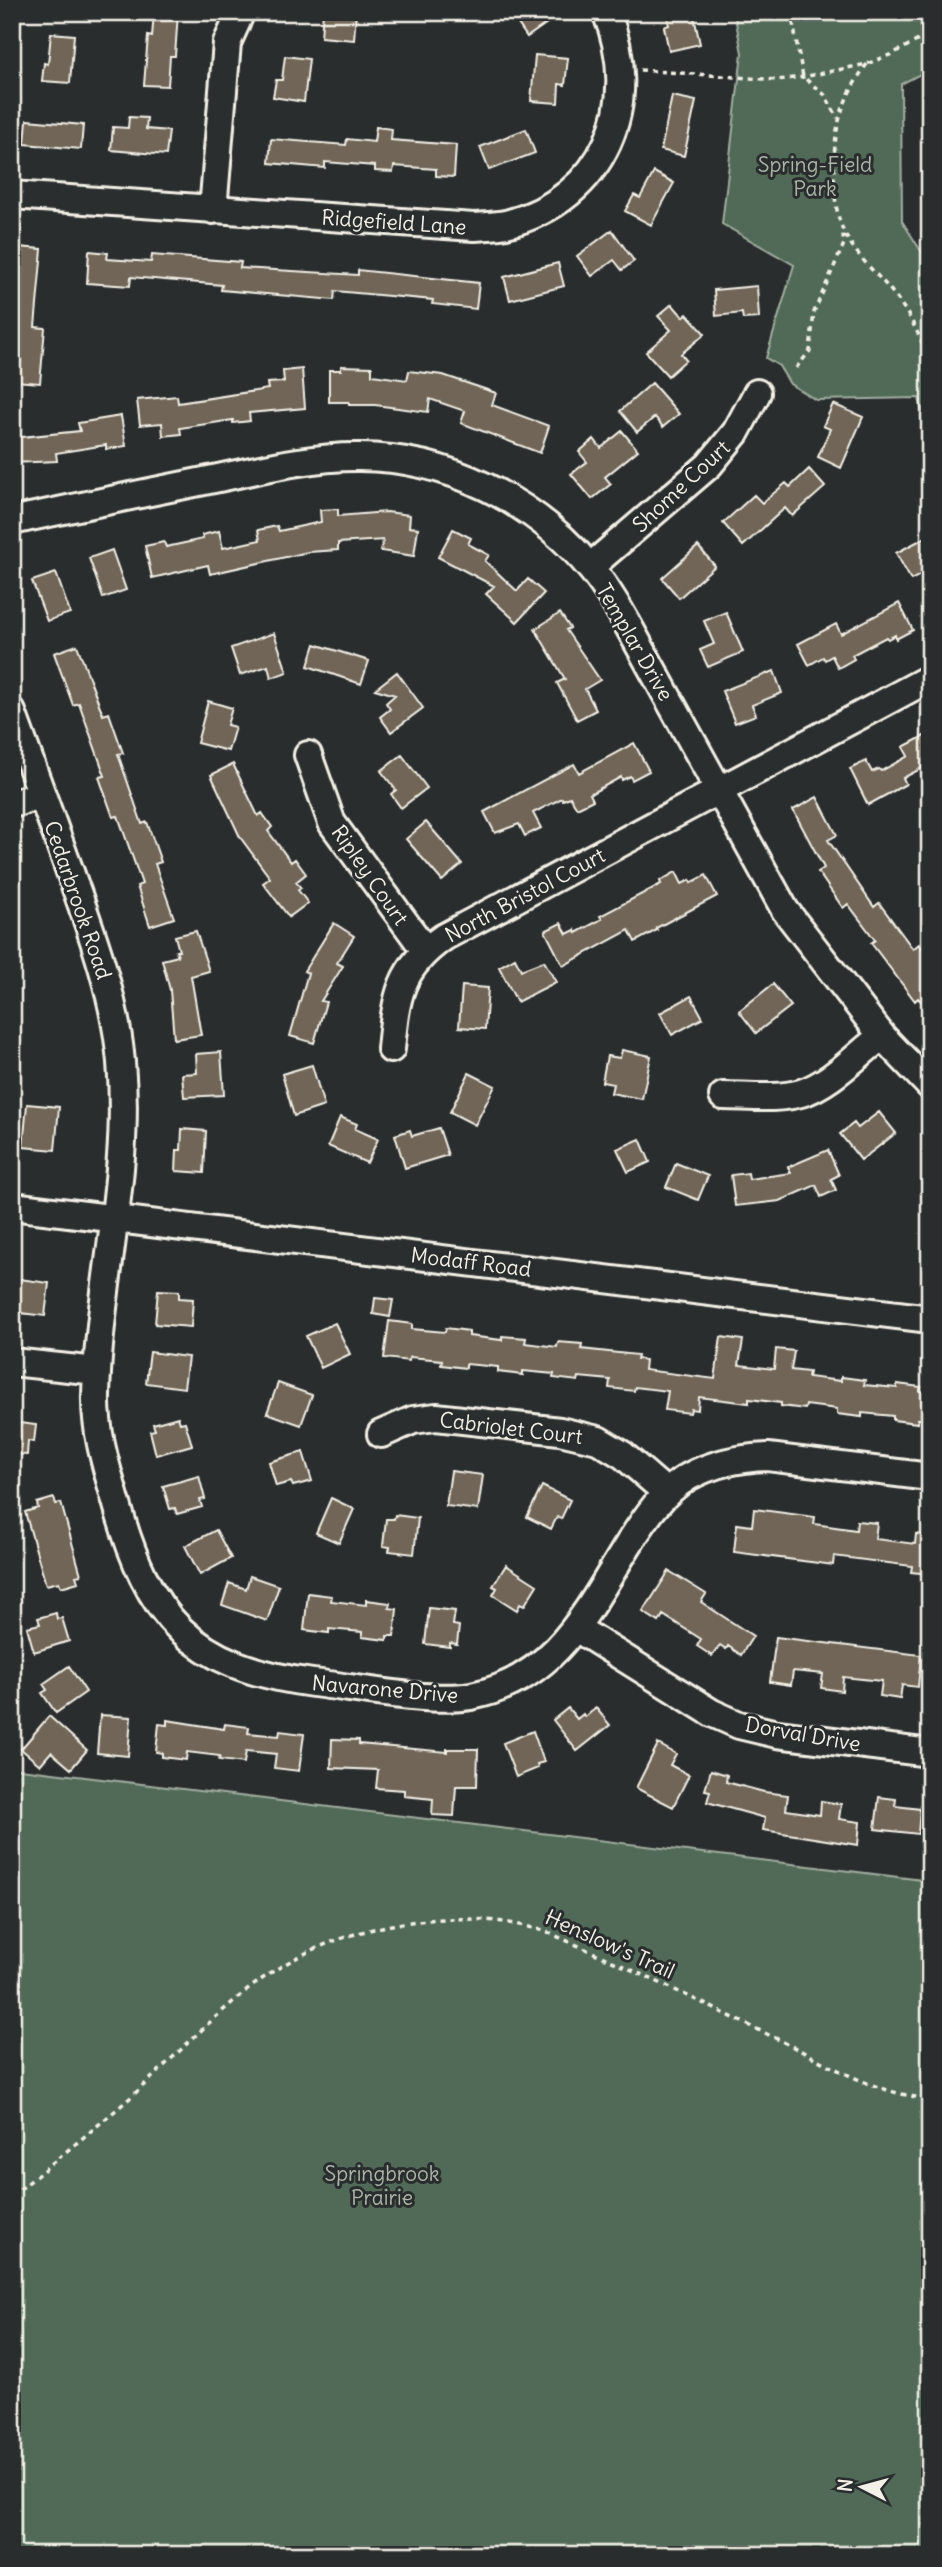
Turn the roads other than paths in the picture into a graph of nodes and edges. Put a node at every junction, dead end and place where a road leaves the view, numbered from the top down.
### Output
1 (241, 12) edge
2 (606, 12) edge
3 (12, 195) edge
4 (213, 210) junction
5 (757, 393) dead end
6 (12, 521) edge
7 (590, 567) junction
8 (930, 678) edge
9 (12, 712) edge
10 (308, 755) dead end
11 (720, 792) junction
12 (42, 795) junction
13 (12, 804) edge
14 (425, 950) junction
15 (882, 1036) junction
16 (391, 1049) dead end
17 (930, 1086) edge
18 (723, 1096) dead end
19 (12, 1206) edge
20 (115, 1219) junction
21 (930, 1319) edge
22 (12, 1362) edge
23 (97, 1371) junction
24 (381, 1434) dead end
25 (930, 1477) edge
26 (667, 1493) junction
27 (576, 1628) junction
28 (930, 1753) edge

1 - 4 street
2 - 4 street, Ridgefield Lane
3 - 4 street, Ridgefield Lane
5 - 7 street, Shome Court
6 - 7 street, Templar Drive
7 - 11 street, Templar Drive
8 - 11 street, North Bristol Court
9 - 12 street, Cedarbrook Road
10 - 14 street, Ripley Court
11 - 14 street, North Bristol Court
11 - 15 street, Templar Drive
12 - 13 street
12 - 20 street, Cedarbrook Road
14 - 16 street, North Bristol Court
15 - 17 street, Templar Drive
15 - 18 street
19 - 20 street, Modaff Road
20 - 21 street, Modaff Road
20 - 23 street, Navarone Drive
22 - 23 street
23 - 27 street, Navarone Drive
24 - 26 street, Cabriolet Court
25 - 26 street, Navarone Drive
26 - 27 street, Navarone Drive
27 - 28 street, Dorval Drive

